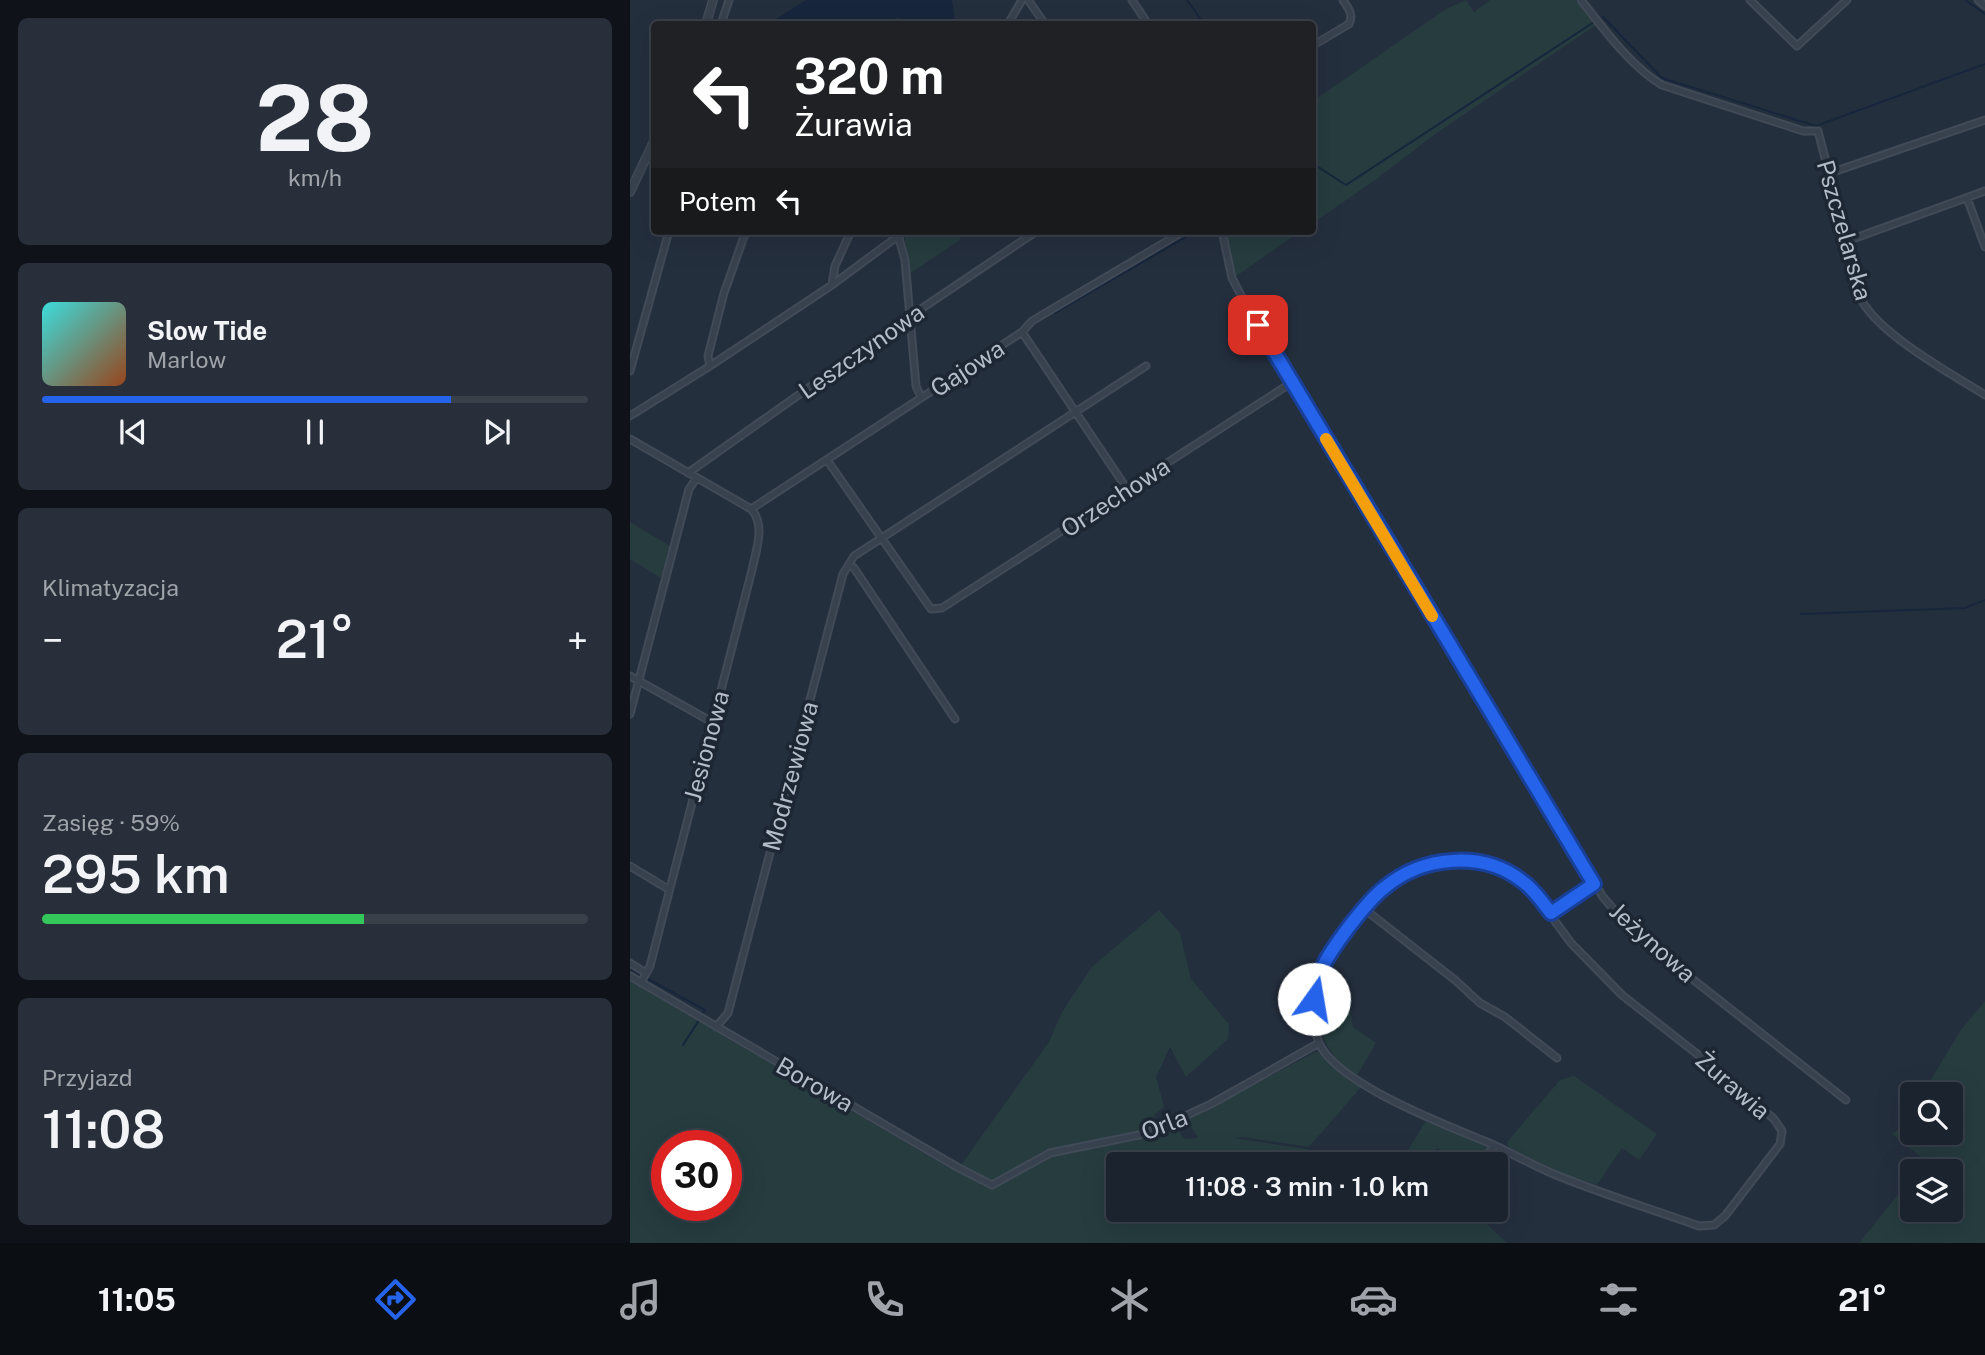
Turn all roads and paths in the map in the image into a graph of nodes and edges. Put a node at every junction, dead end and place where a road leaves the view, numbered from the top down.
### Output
1 (713, 0) edge
2 (729, 0) edge
3 (1022, 0) edge
4 (1028, 0) edge
5 (1132, 0) edge
6 (1343, 0) edge
7 (1581, 0) edge
8 (1750, 0) edge
9 (1847, 0) edge
10 (1978, 0) edge
11 (1985, 6) edge
12 (707, 21) edge
13 (722, 21) edge
14 (1010, 21) edge
15 (1043, 21) edge
16 (1146, 21) edge
17 (1316, 44) edge
18 (1985, 120) edge
19 (651, 147) edge
20 (1836, 171) dead end
21 (1985, 191) edge
22 (630, 192) edge
23 (1967, 198) junction
24 (667, 235) edge
25 (745, 235) edge
26 (849, 235) edge
27 (895, 235) edge
28 (899, 235) edge
29 (1031, 235) edge
30 (1177, 235) edge
31 (1223, 235) edge
32 (1847, 241) junction
33 (1985, 247) edge
34 (832, 285) junction
35 (909, 317) junction
36 (1022, 332) junction
37 (710, 366) junction
38 (1146, 366) dead end
39 (630, 371) edge
40 (1291, 383) junction
41 (1985, 396) edge
42 (920, 397) junction
43 (1074, 412) junction
44 (630, 416) edge
45 (630, 439) edge
46 (827, 460) junction
47 (688, 473) junction
48 (696, 479) junction
49 (1127, 489) junction
50 (751, 509) junction
51 (881, 537) junction
52 (849, 564) junction
53 (630, 676) edge
54 (639, 680) junction
55 (630, 713) edge
56 (955, 719) dead end
57 (712, 722) junction
58 (630, 866) edge
59 (1594, 884) junction
60 (668, 890) junction
61 (1363, 908) junction
62 (1551, 913) junction
63 (630, 963) edge
64 (646, 973) junction
65 (630, 976) edge
66 (641, 983) junction
67 (716, 1027) junction
68 (1319, 1043) junction
69 (1557, 1058) dead end
70 (1846, 1100) dead end
71 (1494, 1145) junction
72 (1489, 1152) edge
73 (1001, 1182) joint

1 - 12 street
2 - 13 street
3 - 14 street
4 - 15 street
5 - 16 street
6 - 17 street
7 - 32 street, Pszczelarska
8 - 9 street
10 - 11 street
18 - 20 street
19 - 22 street
21 - 23 street
23 - 32 street
23 - 33 street
24 - 39 street
25 - 37 street
26 - 34 street
27 - 34 street
28 - 35 street
29 - 35 street, Leszczynowa
30 - 36 street, Gajowa
31 - 40 street, Jeżynowa
32 - 41 street, Pszczelarska
34 - 37 street
35 - 42 street
35 - 47 street, Leszczynowa
36 - 42 street, Gajowa
36 - 43 street
37 - 44 street
38 - 43 street, Modrzewiowa
40 - 49 street, Orzechowa
40 - 59 street, Jeżynowa
42 - 46 street, Gajowa
43 - 49 street
43 - 51 street, Modrzewiowa
45 - 47 street
46 - 50 street, Gajowa
46 - 51 street
47 - 48 street
48 - 50 street
48 - 54 street
49 - 51 street, Orzechowa
50 - 57 street, Jesionowa
51 - 52 street, Modrzewiowa
52 - 56 street
52 - 67 street, Modrzewiowa
53 - 54 street
54 - 55 street
54 - 57 street
57 - 60 street, Jesionowa
58 - 60 street
59 - 62 street
59 - 70 street, Jeżynowa
60 - 64 street, Jesionowa
61 - 62 street, Żurawia
61 - 68 street, Żurawia
61 - 69 street
62 - 71 street, Żurawia
63 - 64 street
64 - 66 street, Jesionowa
65 - 66 street, Borowa
66 - 67 street, Borowa
67 - 73 street, Borowa
68 - 71 street, Żurawia
68 - 73 street, Orla
71 - 72 street

